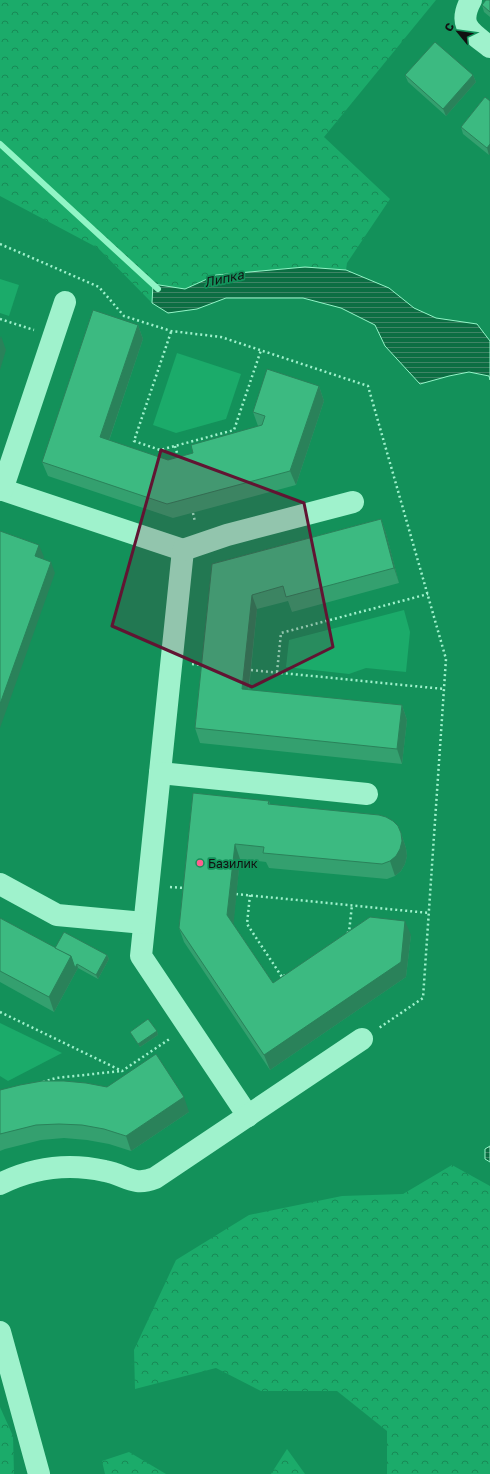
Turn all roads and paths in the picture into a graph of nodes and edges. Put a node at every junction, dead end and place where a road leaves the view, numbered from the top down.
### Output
1 (471, 0) edge
2 (490, 47) edge
3 (0, 244) edge
4 (65, 302) dead end
5 (0, 319) edge
6 (171, 331) junction
7 (53, 337) junction
8 (261, 350) junction
9 (175, 446) junction
10 (180, 466) edge
11 (1, 489) edge
12 (353, 502) dead end
13 (183, 550) junction
14 (428, 594) junction
15 (251, 670) dead end
16 (277, 672) junction
17 (444, 689) junction
18 (160, 773) junction
19 (367, 794) dead end
20 (0, 884) edge
21 (236, 894) dead end
22 (250, 895) junction
23 (352, 905) junction
24 (429, 913) junction
25 (144, 923) junction
26 (343, 936) edge
27 (288, 973) edge
28 (0, 1012) edge
29 (188, 1027) junction
30 (362, 1038) joint
31 (122, 1071) junction
32 (42, 1082) edge
33 (248, 1116) junction
34 (0, 1184) edge
35 (0, 1332) edge
36 (39, 1474) edge

1 - 2 street
3 - 6 path
4 - 7 street
5 - 7 path
6 - 8 path
6 - 9 path
7 - 11 street
8 - 9 path
8 - 14 path
9 - 10 path
11 - 13 street
12 - 13 street
13 - 18 street
14 - 16 path
14 - 17 path
15 - 16 path
16 - 17 path
17 - 24 path
18 - 19 street
18 - 25 street
20 - 25 street
21 - 22 path
22 - 23 path
22 - 27 path
23 - 24 path
23 - 26 path
24 - 30 path
25 - 29 street
28 - 31 path
29 - 31 path
29 - 33 street
30 - 33 street
31 - 32 path
33 - 34 street
35 - 36 street

